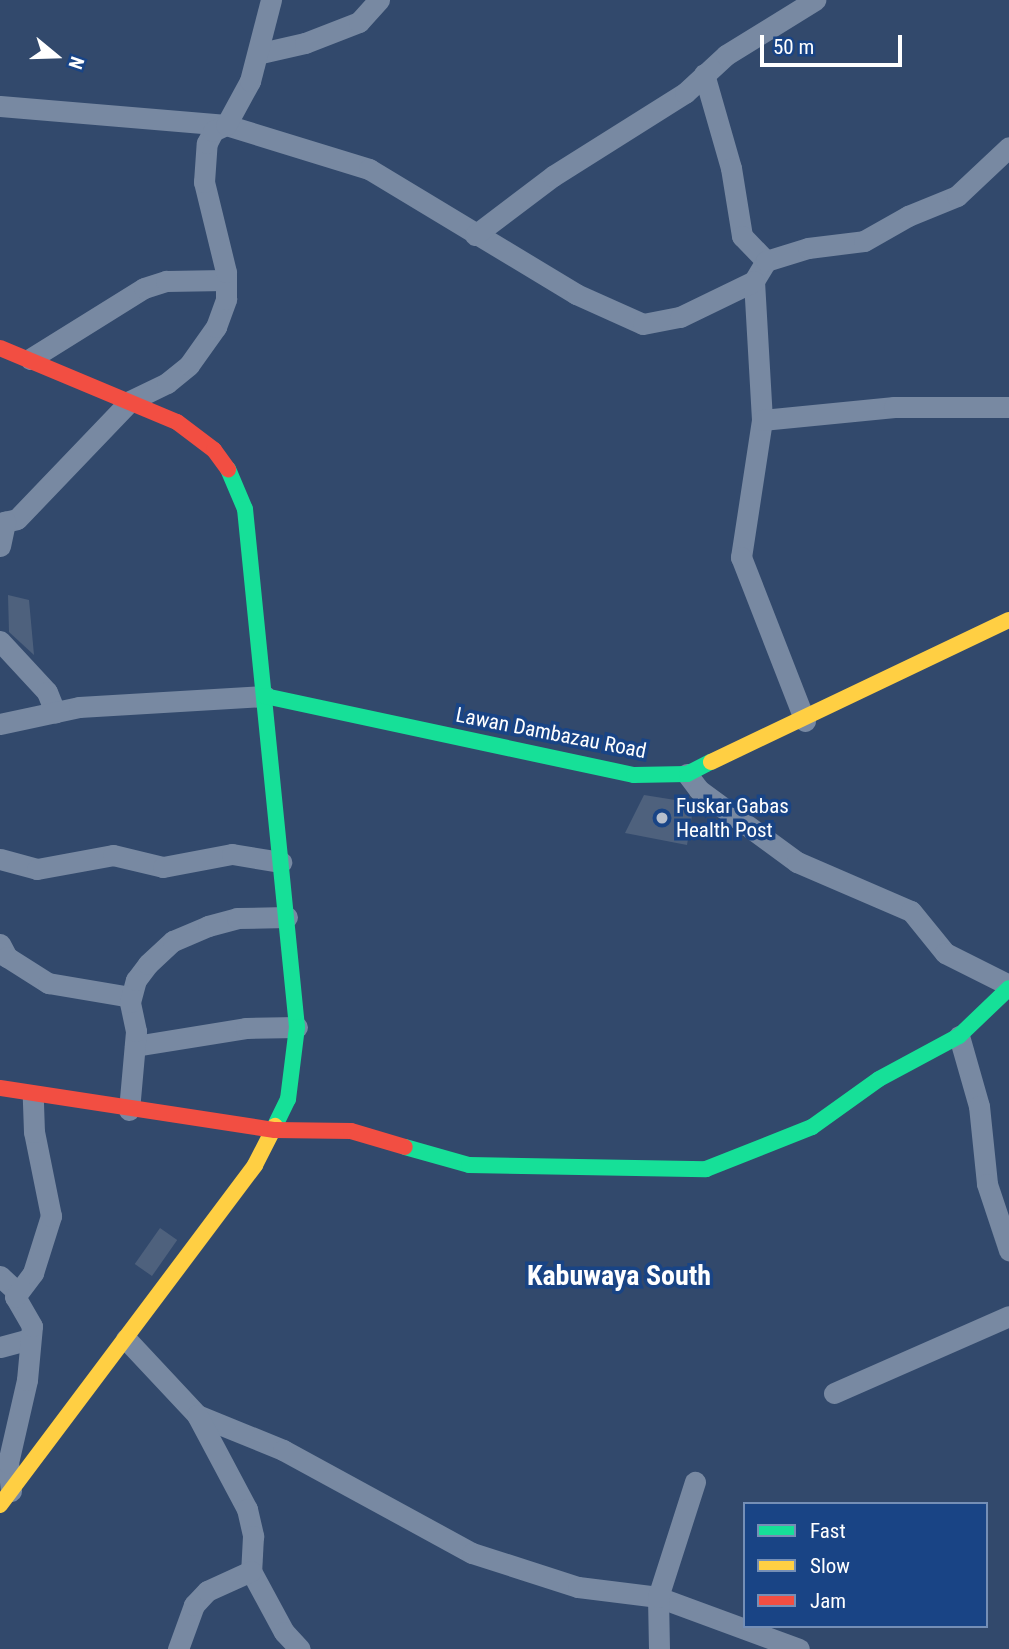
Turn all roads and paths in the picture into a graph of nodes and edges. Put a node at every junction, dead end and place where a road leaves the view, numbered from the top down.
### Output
1 (271, 0) edge
2 (379, 0) edge
3 (815, 0) edge
4 (261, 53) junction
5 (704, 74) junction
6 (0, 106) edge
7 (226, 124) junction
8 (1009, 147) edge
9 (475, 235) junction
10 (766, 261) junction
11 (225, 280) junction
12 (754, 281) junction
13 (0, 348) edge
14 (30, 359) junction
15 (131, 401) junction
16 (1009, 407) edge
17 (762, 420) junction
18 (2, 523) edge
19 (0, 546) edge
20 (1009, 620) edge
21 (0, 641) edge
22 (265, 696) junction
23 (55, 712) junction
24 (805, 721) junction
25 (0, 724) edge
26 (687, 774) junction
27 (0, 859) edge
28 (281, 862) junction
29 (287, 917) junction
30 (0, 944) edge
31 (1009, 986) edge
32 (131, 997) junction
33 (297, 1027) junction
34 (959, 1036) junction
35 (135, 1046) junction
36 (0, 1088) edge
37 (33, 1096) junction
38 (129, 1110) junction
39 (275, 1130) junction
40 (1009, 1250) edge
41 (0, 1276) edge
42 (17, 1292) junction
43 (1009, 1316) edge
44 (29, 1339) junction
45 (126, 1339) junction
46 (0, 1346) edge
47 (834, 1393) dead end
48 (197, 1415) junction
49 (695, 1482) dead end
50 (6, 1498) edge
51 (251, 1571) junction
52 (658, 1597) junction
53 (283, 1641) edge
54 (178, 1649) edge
55 (300, 1649) edge
56 (659, 1649) edge
57 (799, 1649) edge

1 - 4 street
2 - 4 street
3 - 5 street
4 - 7 street
5 - 9 street
5 - 10 street
6 - 7 street
7 - 9 street
7 - 11 street
8 - 10 street
9 - 12 street
10 - 12 street
11 - 14 street
11 - 15 street
12 - 17 street
13 - 14 main road
14 - 15 main road
15 - 18 street
15 - 22 main road
16 - 17 street
17 - 24 street
18 - 19 street
20 - 24 main road, Lawan Dambazau Road
21 - 23 street
22 - 23 street
22 - 26 main road, Lawan Dambazau Road
22 - 28 main road
23 - 25 street
24 - 26 main road, Lawan Dambazau Road
26 - 31 street
27 - 28 street
28 - 29 main road
29 - 32 street
29 - 33 main road
30 - 32 street
31 - 34 main road
32 - 35 street
33 - 35 street
33 - 39 main road
34 - 39 main road
34 - 40 street
35 - 38 street
36 - 37 main road
37 - 38 main road
37 - 42 street
38 - 39 main road
39 - 45 main road
41 - 42 street
42 - 44 street
43 - 47 street
44 - 46 street
44 - 50 street
45 - 48 street
45 - 50 main road
48 - 51 street
48 - 52 street
49 - 52 street
51 - 53 street
51 - 54 street
52 - 56 street
52 - 57 street
53 - 55 street

